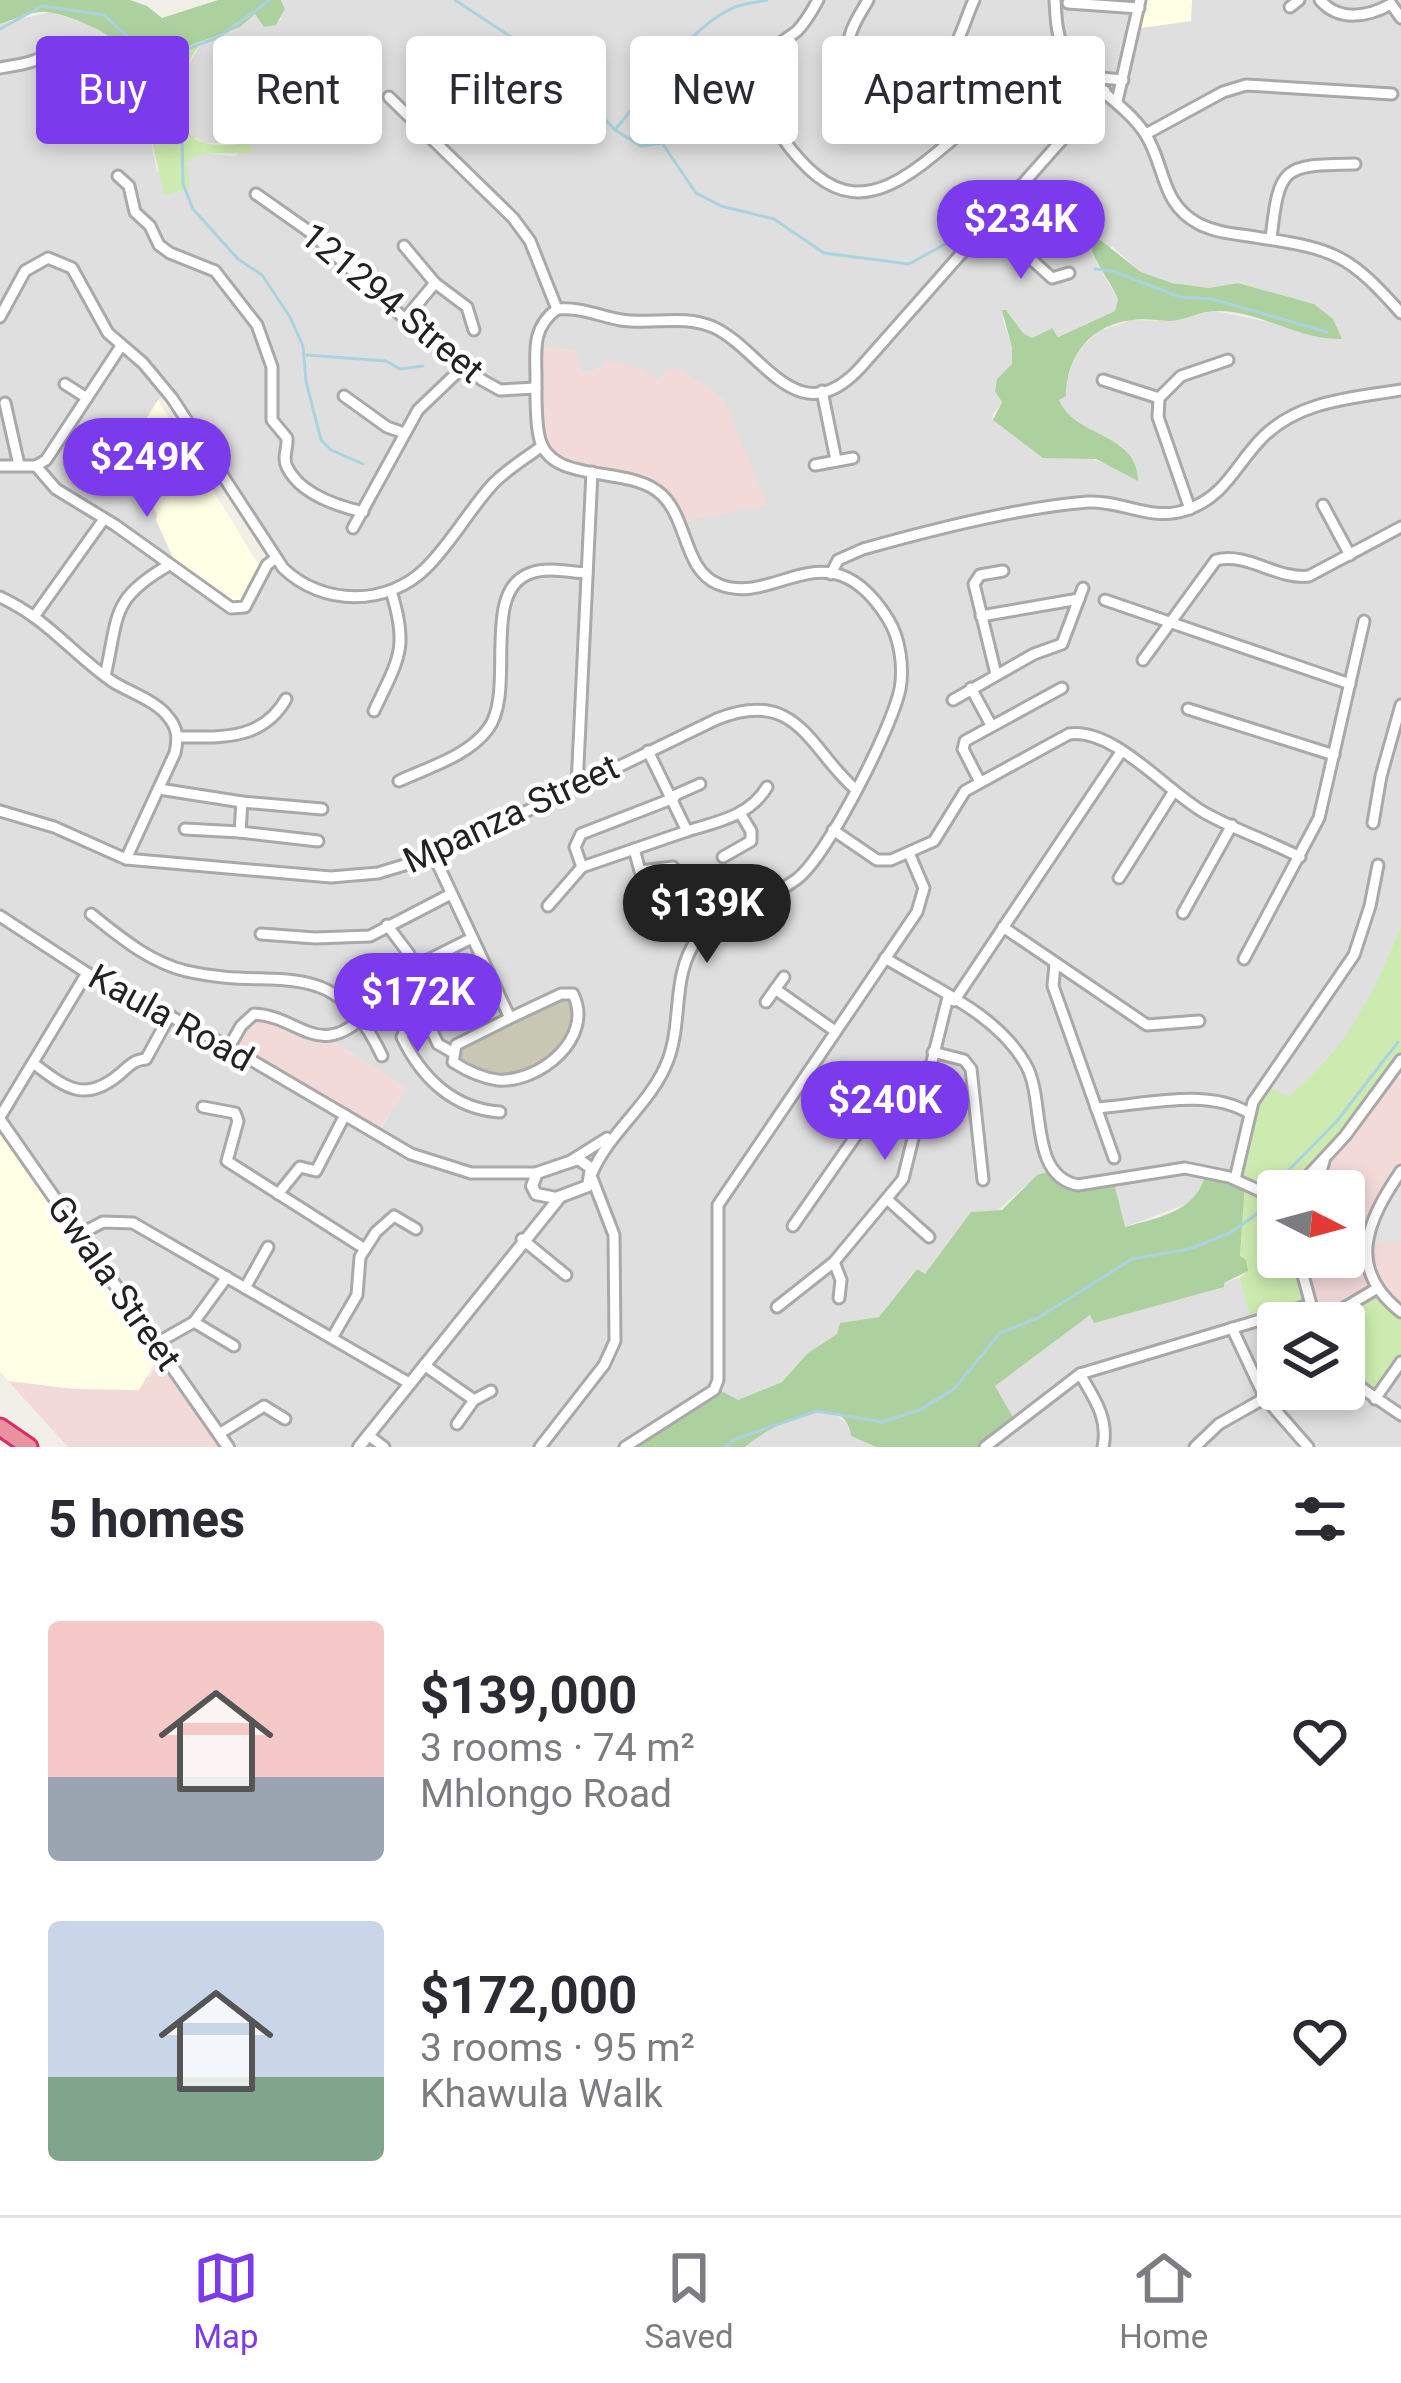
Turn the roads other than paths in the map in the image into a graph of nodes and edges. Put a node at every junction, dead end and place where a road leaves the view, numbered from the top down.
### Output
1 (818, 0) edge
2 (868, 0) edge
3 (974, 0) edge
4 (1054, 0) edge
5 (1320, 0) edge
6 (1068, 3) dead end
7 (1139, 4) edge
8 (1401, 18) edge
9 (1061, 36) edge
10 (36, 60) edge
11 (0, 68) edge
12 (1105, 77) edge
13 (1123, 80) junction
14 (1105, 91) edge
15 (1392, 94) dead end
16 (388, 97) dead end
17 (1117, 101) junction
18 (1146, 134) junction
19 (943, 144) edge
20 (1060, 144) edge
21 (1355, 164) dead end
22 (118, 176) dead end
23 (256, 194) dead end
24 (990, 222) junction
25 (1270, 239) junction
26 (404, 246) dead end
27 (1069, 273) dead end
28 (435, 283) junction
29 (557, 309) junction
30 (1401, 313) edge
31 (0, 317) edge
32 (405, 319) junction
33 (473, 330) dead end
34 (121, 346) junction
35 (1228, 360) dead end
36 (464, 366) junction
37 (1103, 380) dead end
38 (65, 384) dead end
39 (536, 388) junction
40 (1401, 390) edge
41 (822, 391) junction
42 (344, 396) dead end
43 (87, 398) junction
44 (1159, 398) junction
45 (5, 403) dead end
46 (404, 434) junction
47 (542, 446) junction
48 (853, 458) dead end
49 (836, 460) junction
50 (19, 465) junction
51 (815, 465) dead end
52 (0, 466) edge
53 (36, 466) junction
54 (592, 472) junction
55 (1323, 505) dead end
56 (1190, 509) junction
57 (364, 512) junction
58 (104, 519) junction
59 (1401, 526) edge
60 (353, 528) dead end
61 (1350, 555) junction
62 (276, 559) junction
63 (169, 566) junction
64 (1003, 571) dead end
65 (587, 573) junction
66 (831, 574) junction
67 (392, 591) junction
68 (0, 597) edge
69 (1105, 601) dead end
70 (36, 614) junction
71 (980, 616) junction
72 (1364, 621) dead end
73 (1171, 624) junction
74 (1143, 660) dead end
75 (996, 674) junction
76 (106, 676) junction
77 (1350, 684) junction
78 (971, 688) junction
79 (1062, 688) dead end
80 (286, 698) dead end
81 (953, 700) dead end
82 (1401, 705) edge
83 (1188, 709) dead end
84 (374, 711) dead end
85 (991, 725) junction
86 (178, 737) junction
87 (648, 752) junction
88 (1121, 752) junction
89 (1334, 754) junction
90 (399, 781) dead end
91 (980, 782) junction
92 (700, 784) dead end
93 (577, 786) junction
94 (767, 787) dead end
95 (854, 788) junction
96 (159, 789) junction
97 (1174, 791) junction
98 (674, 797) junction
99 (242, 802) junction
100 (322, 809) dead end
101 (0, 811) edge
102 (740, 813) junction
103 (1373, 823) dead end
104 (1232, 825) junction
105 (185, 829) dead end
106 (833, 830) junction
107 (687, 831) junction
108 (240, 832) junction
109 (318, 841) dead end
110 (634, 849) junction
111 (909, 853) junction
112 (434, 856) junction
113 (723, 857) dead end
114 (1300, 857) junction
115 (126, 859) junction
116 (1378, 865) dead end
117 (582, 867) junction
118 (673, 867) dead end
119 (1119, 878) dead end
120 (451, 894) junction
121 (548, 906) dead end
122 (1184, 913) dead end
123 (91, 914) dead end
124 (4, 919) edge
125 (388, 926) junction
126 (1003, 927) junction
127 (0, 934) edge
128 (261, 934) dead end
129 (472, 938) junction
130 (885, 958) junction
131 (1244, 959) dead end
132 (1055, 964) junction
133 (412, 968) junction
134 (87, 973) junction
135 (784, 976) dead end
136 (775, 989) junction
137 (951, 999) junction
138 (766, 1002) dead end
139 (423, 1012) junction
140 (170, 1015) junction
141 (510, 1018) junction
142 (361, 1019) junction
143 (1199, 1021) dead end
144 (835, 1031) junction
145 (229, 1047) junction
146 (452, 1052) junction
147 (933, 1052) junction
148 (382, 1057) dead end
149 (1401, 1060) edge
150 (33, 1063) junction
151 (1396, 1076) edge
152 (203, 1108) dead end
153 (1096, 1108) junction
154 (500, 1112) dead end
155 (1249, 1113) junction
156 (345, 1115) junction
157 (0, 1118) edge
158 (917, 1120) junction
159 (616, 1131) junction
160 (1114, 1157) dead end
161 (572, 1160) junction
162 (1324, 1161) junction
163 (1310, 1170) edge
164 (1321, 1170) edge
165 (1401, 1171) edge
166 (537, 1173) junction
167 (505, 1175) junction
168 (592, 1175) junction
169 (1234, 1179) junction
170 (983, 1180) dead end
171 (1257, 1188) edge
172 (534, 1191) junction
173 (578, 1191) junction
174 (278, 1194) junction
175 (560, 1196) junction
176 (888, 1200) junction
177 (605, 1208) junction
178 (533, 1226) junction
179 (793, 1226) dead end
180 (416, 1229) dead end
181 (80, 1234) junction
182 (929, 1238) dead end
183 (523, 1239) junction
184 (268, 1247) dead end
185 (365, 1249) junction
186 (834, 1262) junction
187 (566, 1275) dead end
188 (227, 1277) junction
189 (245, 1288) junction
190 (1376, 1289) junction
191 (839, 1298) dead end
192 (1353, 1302) edge
193 (777, 1307) dead end
194 (1401, 1312) edge
195 (1257, 1321) edge
196 (194, 1322) junction
197 (1232, 1328) junction
198 (332, 1338) junction
199 (155, 1344) junction
200 (235, 1346) dead end
201 (1401, 1362) edge
202 (424, 1365) junction
203 (1080, 1374) junction
204 (1257, 1381) edge
205 (409, 1383) junction
206 (1365, 1389) edge
207 (491, 1391) dead end
208 (1375, 1399) junction
209 (474, 1400) junction
210 (1257, 1403) edge
211 (1275, 1410) edge
212 (1401, 1415) edge
213 (285, 1419) dead end
214 (457, 1424) dead end
215 (0, 1427) edge
216 (219, 1434) junction
217 (368, 1435) junction
218 (543, 1446) edge
219 (29, 1447) edge
220 (227, 1447) edge
221 (358, 1447) edge
222 (383, 1447) edge
223 (625, 1447) edge
224 (985, 1447) edge
225 (1103, 1447) edge
226 (1195, 1447) edge
227 (1307, 1447) edge

1 - 19 street
2 - 3 street
4 - 9 street
5 - 8 street
6 - 7 street
7 - 13 street
10 - 11 street
12 - 13 street
13 - 17 street
14 - 17 street
15 - 18 street
16 - 29 street
17 - 18 street
18 - 25 street
20 - 24 street
21 - 25 street
22 - 57 street
23 - 32 street, 121294 Street
24 - 27 street
24 - 41 street
25 - 30 street
26 - 28 street
28 - 32 street
28 - 33 street
29 - 39 street
29 - 41 street
31 - 34 street
32 - 36 street, 121294 Street
34 - 43 street
34 - 62 street
35 - 44 street
36 - 39 street, 121294 Street
36 - 46 street
37 - 44 street
38 - 43 street
39 - 47 street
40 - 56 street
41 - 49 street
42 - 46 street
43 - 53 street
44 - 56 street
45 - 50 street
46 - 57 street
47 - 54 street
47 - 67 street
48 - 49 street
49 - 51 street
50 - 52 street
50 - 53 street
53 - 58 street
54 - 65 street
54 - 66 street
55 - 61 street
56 - 66 street
57 - 60 street
58 - 63 street
58 - 70 street
59 - 61 street
61 - 73 street
62 - 63 street
62 - 67 street
63 - 76 street
64 - 71 street
65 - 90 street
65 - 93 street
66 - 95 street
67 - 84 street
68 - 70 street
69 - 73 street
70 - 76 street
71 - 75 street
71 - 75 street
72 - 77 street
73 - 74 street
73 - 77 street
75 - 78 street
76 - 86 street
77 - 89 street
78 - 81 street
78 - 85 street
79 - 85 street
80 - 86 street
82 - 103 street
83 - 89 street
85 - 91 street
86 - 96 street
87 - 93 street, Mpanza Street
87 - 95 street, Mpanza Street
87 - 98 street
88 - 91 street
88 - 97 street
88 - 126 street
89 - 114 street
91 - 111 street
92 - 98 street
93 - 112 street, Mpanza Street
94 - 102 street
95 - 106 street
96 - 99 street
96 - 115 street
97 - 104 street
97 - 119 street
98 - 107 street
98 - 117 street
99 - 100 street
99 - 108 street
101 - 115 street, Mpanza Street
102 - 107 street
102 - 113 street
104 - 114 street
104 - 122 street
105 - 108 street
106 - 111 street
106 - 159 street
107 - 110 street
108 - 109 street
110 - 117 street
110 - 118 street
111 - 130 street
112 - 115 street, Mpanza Street
112 - 120 street
114 - 131 street
116 - 155 street
117 - 121 street
120 - 125 street
120 - 129 street
123 - 142 street
124 - 127 street
124 - 134 street, Kaula Road
125 - 128 street
125 - 133 street
126 - 132 street
126 - 137 street
129 - 133 street
129 - 141 street
130 - 137 street
130 - 144 street
132 - 143 street
132 - 153 street
133 - 139 street
134 - 140 street, Kaula Road
134 - 150 street
135 - 136 street
136 - 138 street
136 - 144 street
137 - 147 street
137 - 169 street
139 - 146 street
139 - 154 street
140 - 145 street, Kaula Road
140 - 150 street
141 - 146 street
141 - 146 street
142 - 145 street
142 - 148 street
144 - 223 street
145 - 156 street, Kaula Road
147 - 158 street
147 - 170 street
149 - 151 street
150 - 157 street
151 - 162 street
152 - 174 street
153 - 155 street
153 - 160 street
155 - 169 street
156 - 167 street, Kaula Road
156 - 174 street
157 - 181 street, Gwala Street
158 - 176 street
158 - 179 street
159 - 161 street
159 - 168 street
161 - 166 street
161 - 168 street
162 - 163 street
162 - 164 street
165 - 190 street
166 - 167 street, Kaula Road
166 - 172 street
167 - 172 street, Kaula Road
168 - 173 street
168 - 177 street
169 - 171 street
172 - 175 street
172 - 178 street
173 - 175 street
173 - 177 street
174 - 185 street
175 - 178 street
176 - 182 street
176 - 186 street
177 - 218 street
178 - 183 street
180 - 185 street
181 - 188 street
181 - 199 street, Gwala Street
183 - 187 street
183 - 202 street
184 - 189 street
185 - 198 street
186 - 191 street
186 - 193 street
188 - 189 street
188 - 196 street
189 - 198 street
190 - 192 street
190 - 194 street
195 - 197 street
196 - 199 street
196 - 200 street
197 - 203 street
197 - 204 street
198 - 205 street
199 - 216 street, Gwala Street
201 - 208 street
202 - 205 street
202 - 209 street
203 - 224 street
203 - 225 street
205 - 217 street
206 - 208 street
207 - 209 street
208 - 212 street
209 - 214 street
210 - 226 street
211 - 227 street
213 - 216 street
215 - 219 highway
216 - 220 street, Gwala Street
217 - 221 street
217 - 222 street

